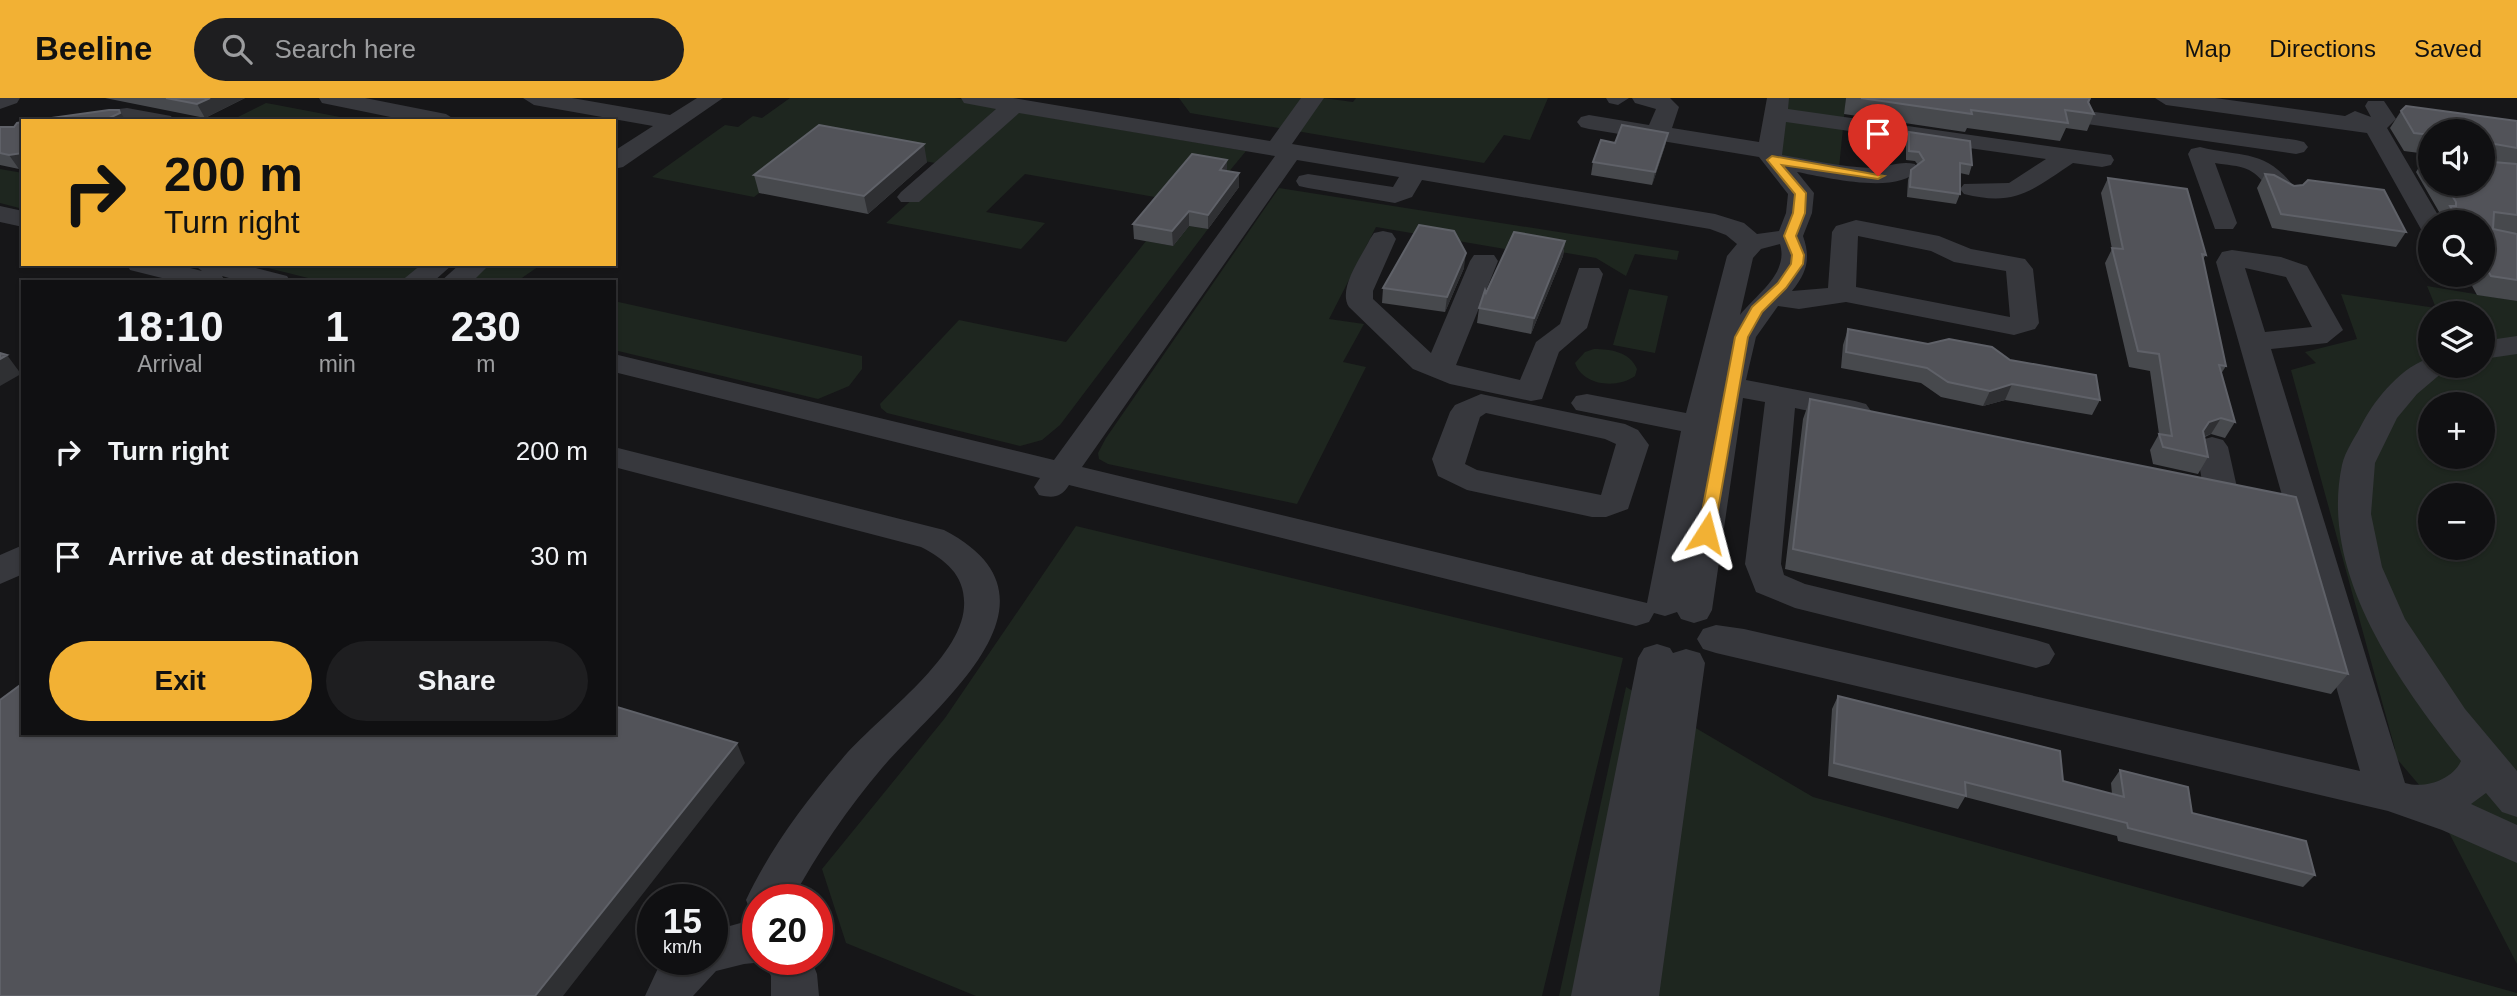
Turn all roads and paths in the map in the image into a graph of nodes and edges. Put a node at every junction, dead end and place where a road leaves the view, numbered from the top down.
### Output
1 (9, 98) edge
2 (330, 98) edge
3 (534, 98) edge
4 (712, 98) edge
5 (972, 98) edge
6 (1313, 98) edge
7 (1618, 98) edge
8 (1643, 98) edge
9 (2166, 98) edge
10 (2318, 98) edge
11 (0, 102) edge
12 (1014, 105) junction
13 (1777, 106) edge
14 (2388, 115) junction
15 (94, 119) edge
16 (151, 119) edge
17 (436, 119) edge
18 (673, 123) junction
19 (1658, 133) junction
20 (2099, 140) edge
21 (2297, 147) dead end
22 (1283, 150) junction
23 (2200, 154) junction
24 (1770, 155) junction
25 (2070, 155) junction
26 (617, 157) edge
27 (2393, 159) junction
28 (2418, 162) edge
29 (1906, 169) dead end
30 (1414, 172) junction
31 (1308, 181) dead end
32 (1973, 189) dead end
33 (2285, 192) edge
34 (910, 197) dead end
35 (1437, 199) dead end
36 (2422, 210) edge
37 (0, 214) edge
38 (21, 219) edge
39 (1706, 221) junction
40 (2224, 223) dead end
41 (0, 230) edge
42 (21, 235) edge
43 (1790, 236) junction
44 (1383, 239) dead end
45 (1752, 243) junction
46 (1484, 261) dead end
47 (149, 266) edge
48 (214, 266) edge
49 (437, 266) edge
50 (474, 266) edge
51 (1589, 274) dead end
52 (204, 280) edge
53 (269, 280) edge
54 (417, 280) edge
55 (457, 280) edge
56 (1777, 291) junction
57 (1846, 294) junction
58 (2255, 341) dead end
59 (2517, 345) edge
60 (2495, 348) edge
61 (616, 364) edge
62 (1439, 370) junction
63 (2418, 375) edge
64 (616, 380) edge
65 (1719, 384) junction
66 (1531, 392) junction
67 (1782, 396) junction
68 (1886, 417) edge
69 (833, 425) junction
70 (1709, 432) junction
71 (1632, 441) junction
72 (2212, 447) dead end
73 (616, 458) edge
74 (1056, 480) junction
75 (2185, 484) edge
76 (2221, 492) junction
77 (2302, 508) junction
78 (21, 558) edge
79 (0, 572) edge
80 (1669, 631) junction
81 (2036, 654) dead end
82 (2482, 760) junction
83 (2401, 798) junction
84 (2517, 800) edge
85 (2517, 845) edge
86 (778, 884) edge
87 (682, 975) edge
88 (794, 975) edge
89 (669, 996) edge
90 (794, 996) edge
91 (1595, 996) edge
92 (1635, 996) edge

1 - 11 street
2 - 17 street
3 - 18 street
4 - 18 street
5 - 12 street
6 - 22 street
7 - 19 street
8 - 19 street
9 - 14 street
10 - 14 street
12 - 22 street
12 - 34 street
13 - 24 street
13 - 25 street
14 - 27 street
15 - 16 street
18 - 26 street
19 - 24 street
20 - 21 street
20 - 23 street
20 - 25 street
22 - 30 street
22 - 74 street
23 - 33 street
23 - 40 street
24 - 29 street
24 - 43 street
25 - 32 street
27 - 28 street
27 - 36 street
30 - 31 street
30 - 39 street
35 - 39 street
37 - 38 street
39 - 45 street
41 - 42 street
43 - 45 street
43 - 56 street
44 - 62 street
45 - 65 street
46 - 62 street
47 - 52 street
48 - 53 street
49 - 54 street
50 - 55 street
51 - 66 street
56 - 57 street
56 - 65 street
57 - 57 street
58 - 77 street
59 - 60 street
61 - 69 street
62 - 66 street
63 - 82 street
64 - 69 street
65 - 67 street
65 - 70 street
66 - 70 street
67 - 68 street
67 - 81 street
69 - 74 street
70 - 71 street
70 - 80 street
71 - 71 street
72 - 76 street
73 - 86 street
74 - 80 street
75 - 76 street
76 - 77 street
77 - 83 street
78 - 79 street
80 - 83 street
80 - 91 street
80 - 92 street
82 - 83 street
82 - 84 street
83 - 85 street
87 - 89 street
88 - 90 street

